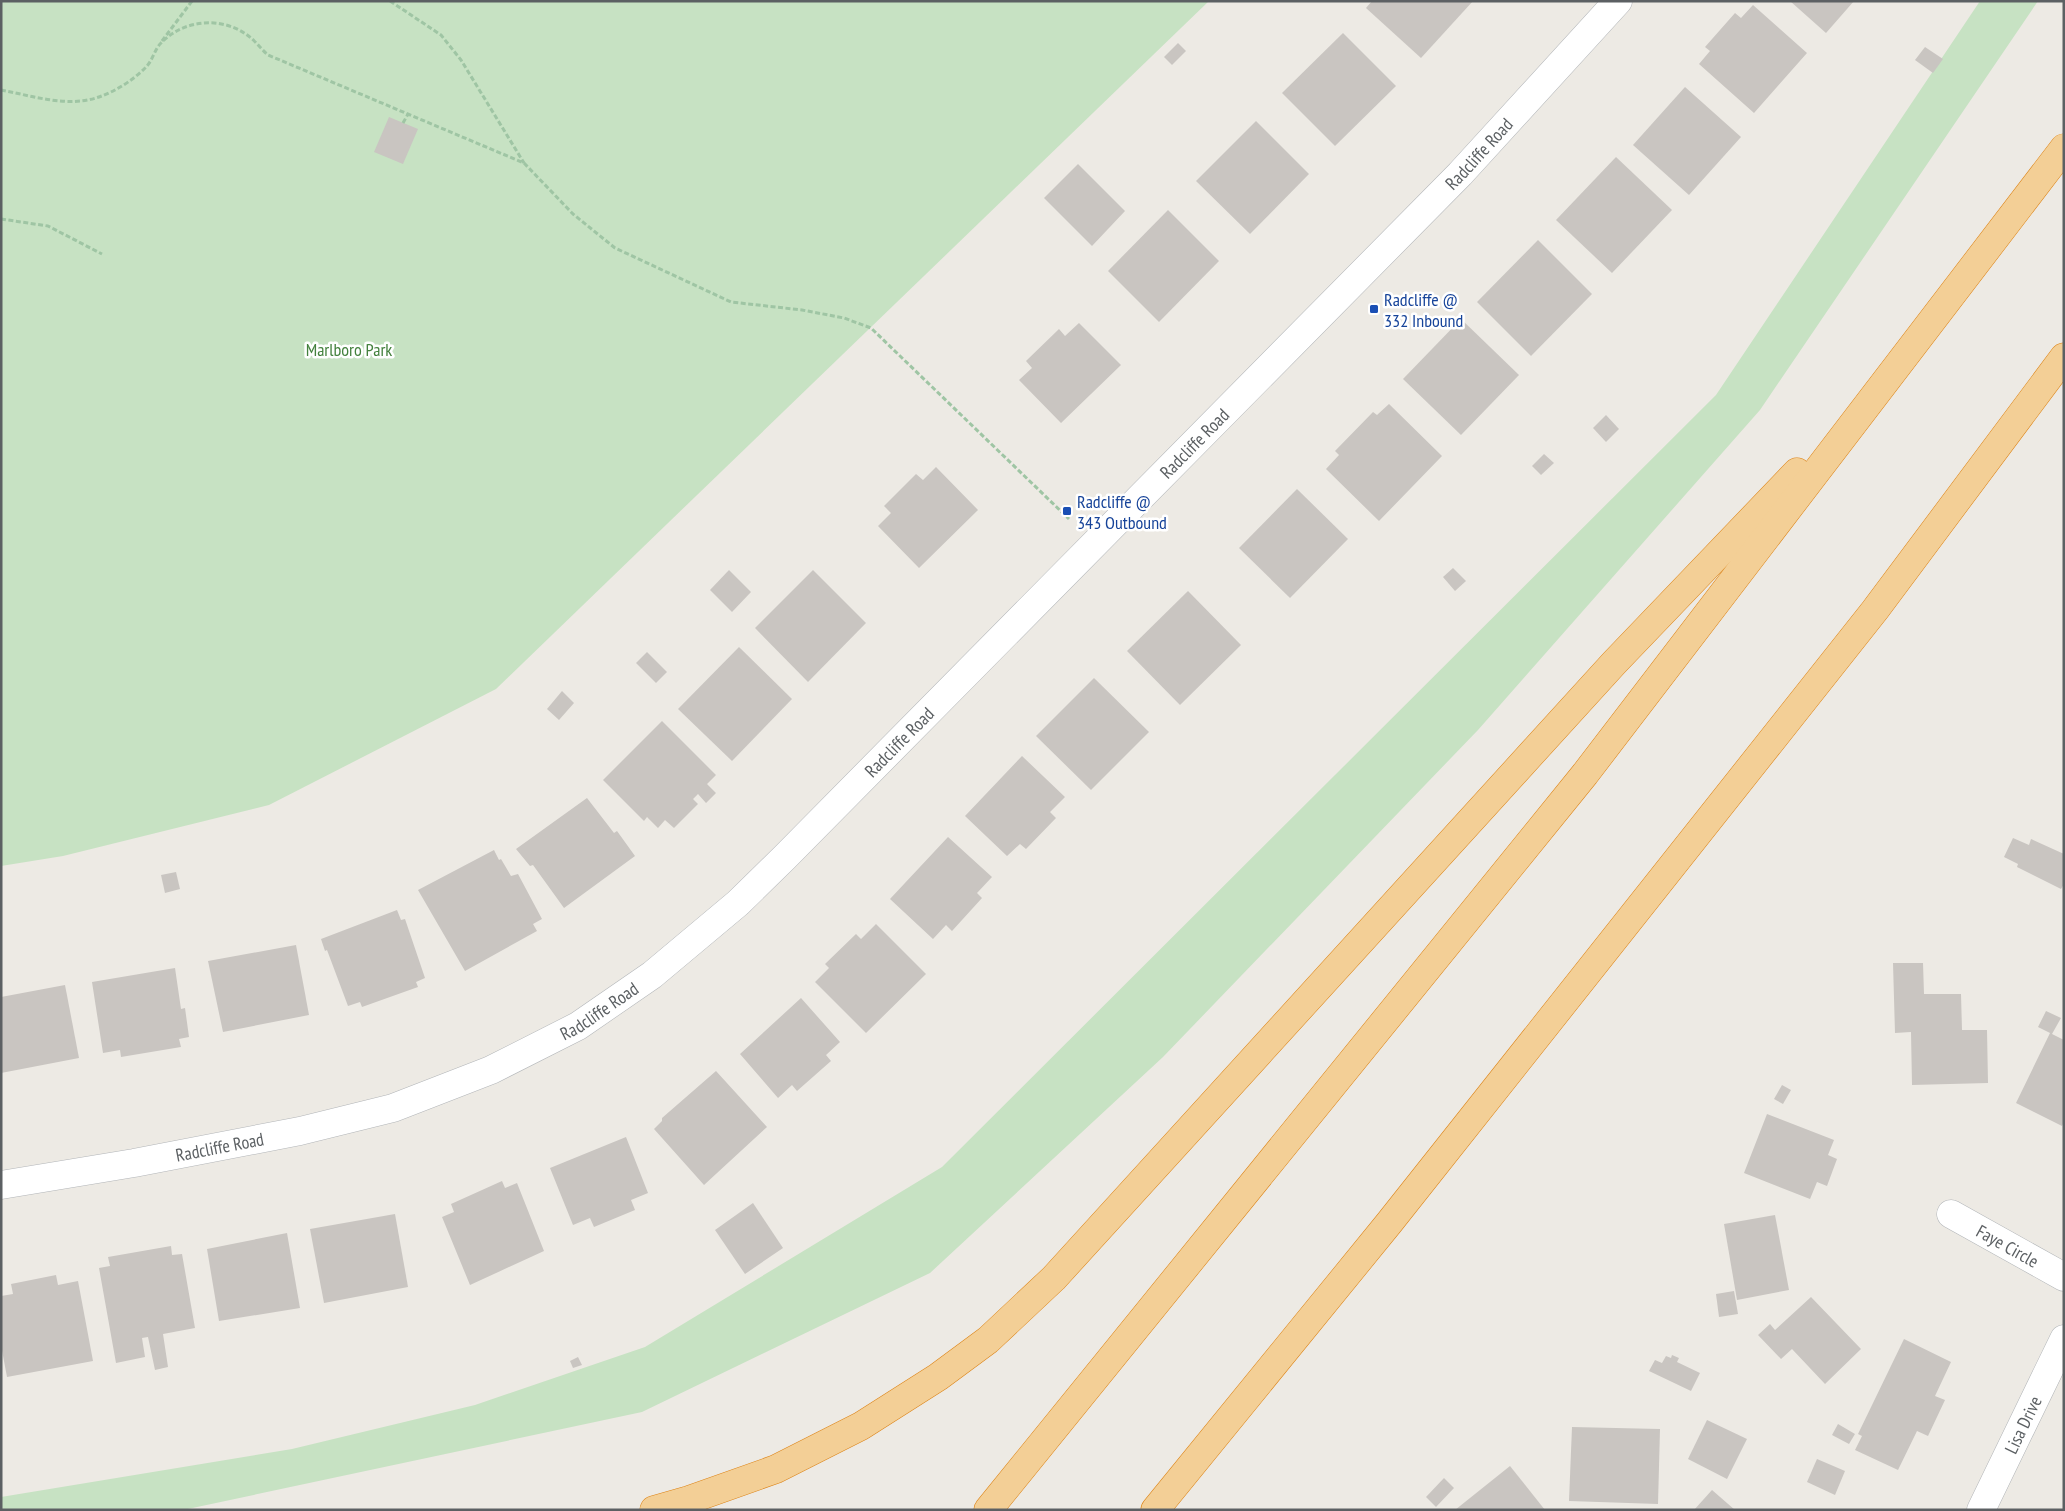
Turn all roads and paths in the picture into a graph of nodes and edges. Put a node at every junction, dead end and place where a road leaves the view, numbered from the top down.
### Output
1 (192, 1) edge
2 (390, 1) edge
3 (1618, 1) edge
4 (160, 44) junction
5 (1, 90) edge
6 (408, 114) junction
7 (403, 123) dead end
8 (2064, 148) edge
9 (524, 164) junction
10 (1, 219) edge
11 (102, 254) dead end
12 (2064, 357) edge
13 (1892, 374) junction
14 (1060, 509) dead end
15 (1, 1185) edge
16 (1952, 1214) dead end
17 (2064, 1277) edge
18 (2064, 1339) edge
19 (1278, 1360) junction
20 (654, 1510) edge
21 (988, 1510) edge
22 (1155, 1510) edge
23 (1173, 1510) edge
24 (1981, 1510) edge

1 - 4 path
2 - 9 path
3 - 15 street, Radcliffe Road
4 - 5 path
4 - 6 path
6 - 7 path
6 - 9 path
8 - 13 highway
9 - 14 path
10 - 11 path
12 - 19 highway
13 - 20 highway
13 - 21 highway
16 - 17 street, Faye Circle
18 - 24 street, Lisa Drive
19 - 22 highway
19 - 23 highway

